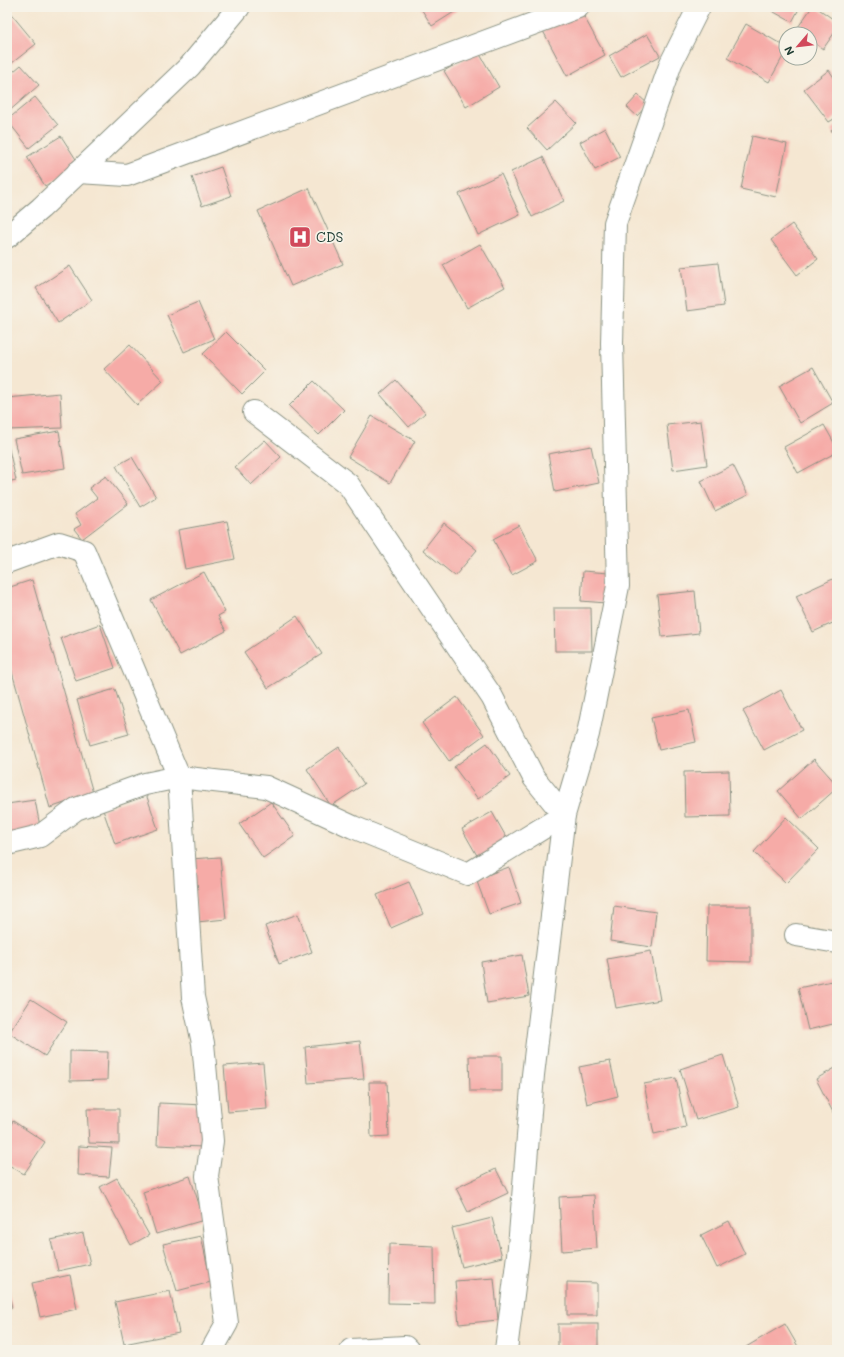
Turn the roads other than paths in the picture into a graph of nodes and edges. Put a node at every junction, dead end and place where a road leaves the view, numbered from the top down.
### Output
1 (239, 7) edge
2 (578, 7) edge
3 (699, 7) edge
4 (78, 172) junction
5 (7, 237) edge
6 (254, 412) dead end
7 (7, 562) edge
8 (179, 777) junction
9 (564, 815) junction
10 (7, 844) edge
11 (796, 935) dead end
12 (837, 942) edge
13 (212, 1350) edge
14 (351, 1350) edge
15 (408, 1350) edge
16 (506, 1350) edge

1 - 4 street
2 - 4 street
3 - 9 street
4 - 5 street
6 - 9 street
7 - 8 street
8 - 9 street
8 - 10 street
8 - 13 street
9 - 16 street
11 - 12 street
14 - 15 street

